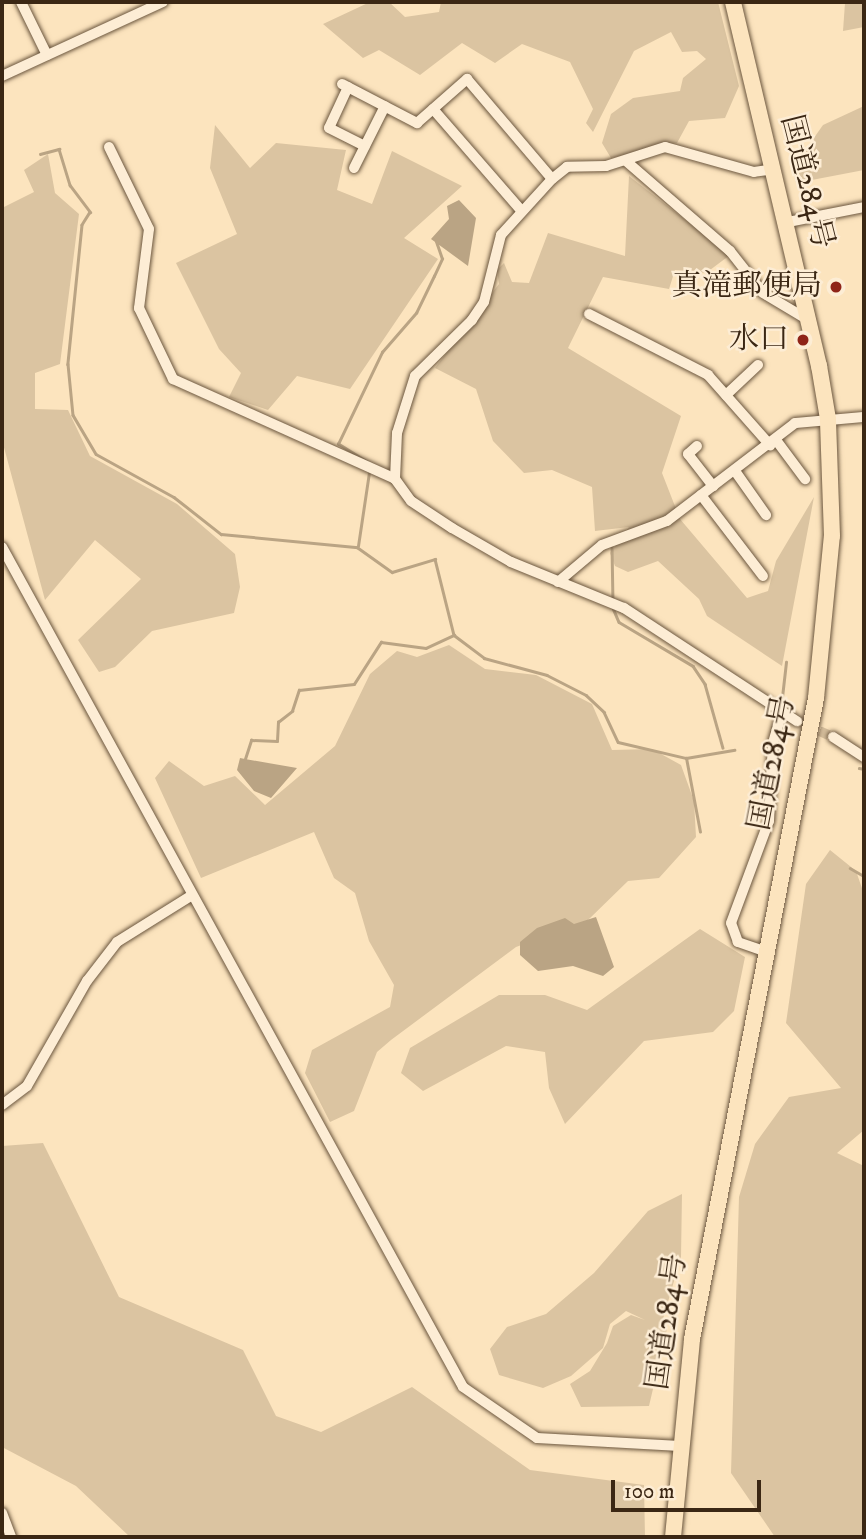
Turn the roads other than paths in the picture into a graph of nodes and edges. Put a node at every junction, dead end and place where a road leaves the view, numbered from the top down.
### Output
1 (22, 2) edge
2 (163, 2) edge
3 (733, 2) edge
4 (47, 55) junction
5 (2, 76) edge
6 (385, 106) junction
7 (433, 109) junction
8 (365, 146) junction
9 (109, 147) dead end
10 (626, 161) junction
11 (354, 168) dead end
12 (775, 170) junction
13 (552, 179) junction
14 (864, 207) edge
15 (520, 209) junction
16 (788, 222) junction
17 (589, 314) dead end
18 (810, 321) junction
19 (758, 365) dead end
20 (726, 395) junction
21 (864, 417) edge
22 (828, 419) junction
23 (773, 442) junction
24 (697, 446) dead end
25 (735, 471) junction
26 (395, 479) junction
27 (805, 479) dead end
28 (713, 486) junction
29 (701, 495) junction
30 (766, 514) dead end
31 (2, 547) edge
32 (762, 576) dead end
33 (558, 582) junction
34 (782, 711) junction
35 (797, 721) tunnel mouth
36 (833, 737) tunnel mouth
37 (864, 757) edge
38 (188, 897) junction
39 (764, 951) junction
40 (2, 1105) edge
41 (680, 1447) junction
42 (2, 1513) edge
43 (7, 1535) edge
44 (673, 1537) edge

1 - 4 street
2 - 4 street
3 - 12 highway, 国道284号
4 - 5 street
6 - 7 street
6 - 8 street
6 - 8 street
7 - 13 street
7 - 15 street
8 - 11 street
9 - 26 street
10 - 12 street
10 - 13 street
10 - 18 street
12 - 16 highway, 国道284号
13 - 15 street
14 - 16 street
15 - 26 street
16 - 18 highway, 国道284号
17 - 20 street
18 - 22 highway, 国道284号
19 - 20 street
20 - 23 street
21 - 22 street
22 - 23 street
22 - 39 highway, 国道284号
23 - 25 street
23 - 27 street
24 - 28 street
25 - 28 street
25 - 30 street
26 - 33 street
28 - 29 street
29 - 32 street
29 - 33 street
31 - 38 street
33 - 34 street
34 - 35 street
34 - 39 street
36 - 37 street
38 - 40 street
38 - 41 street
39 - 41 highway, 国道284号
41 - 44 highway, 国道284号
42 - 43 street

